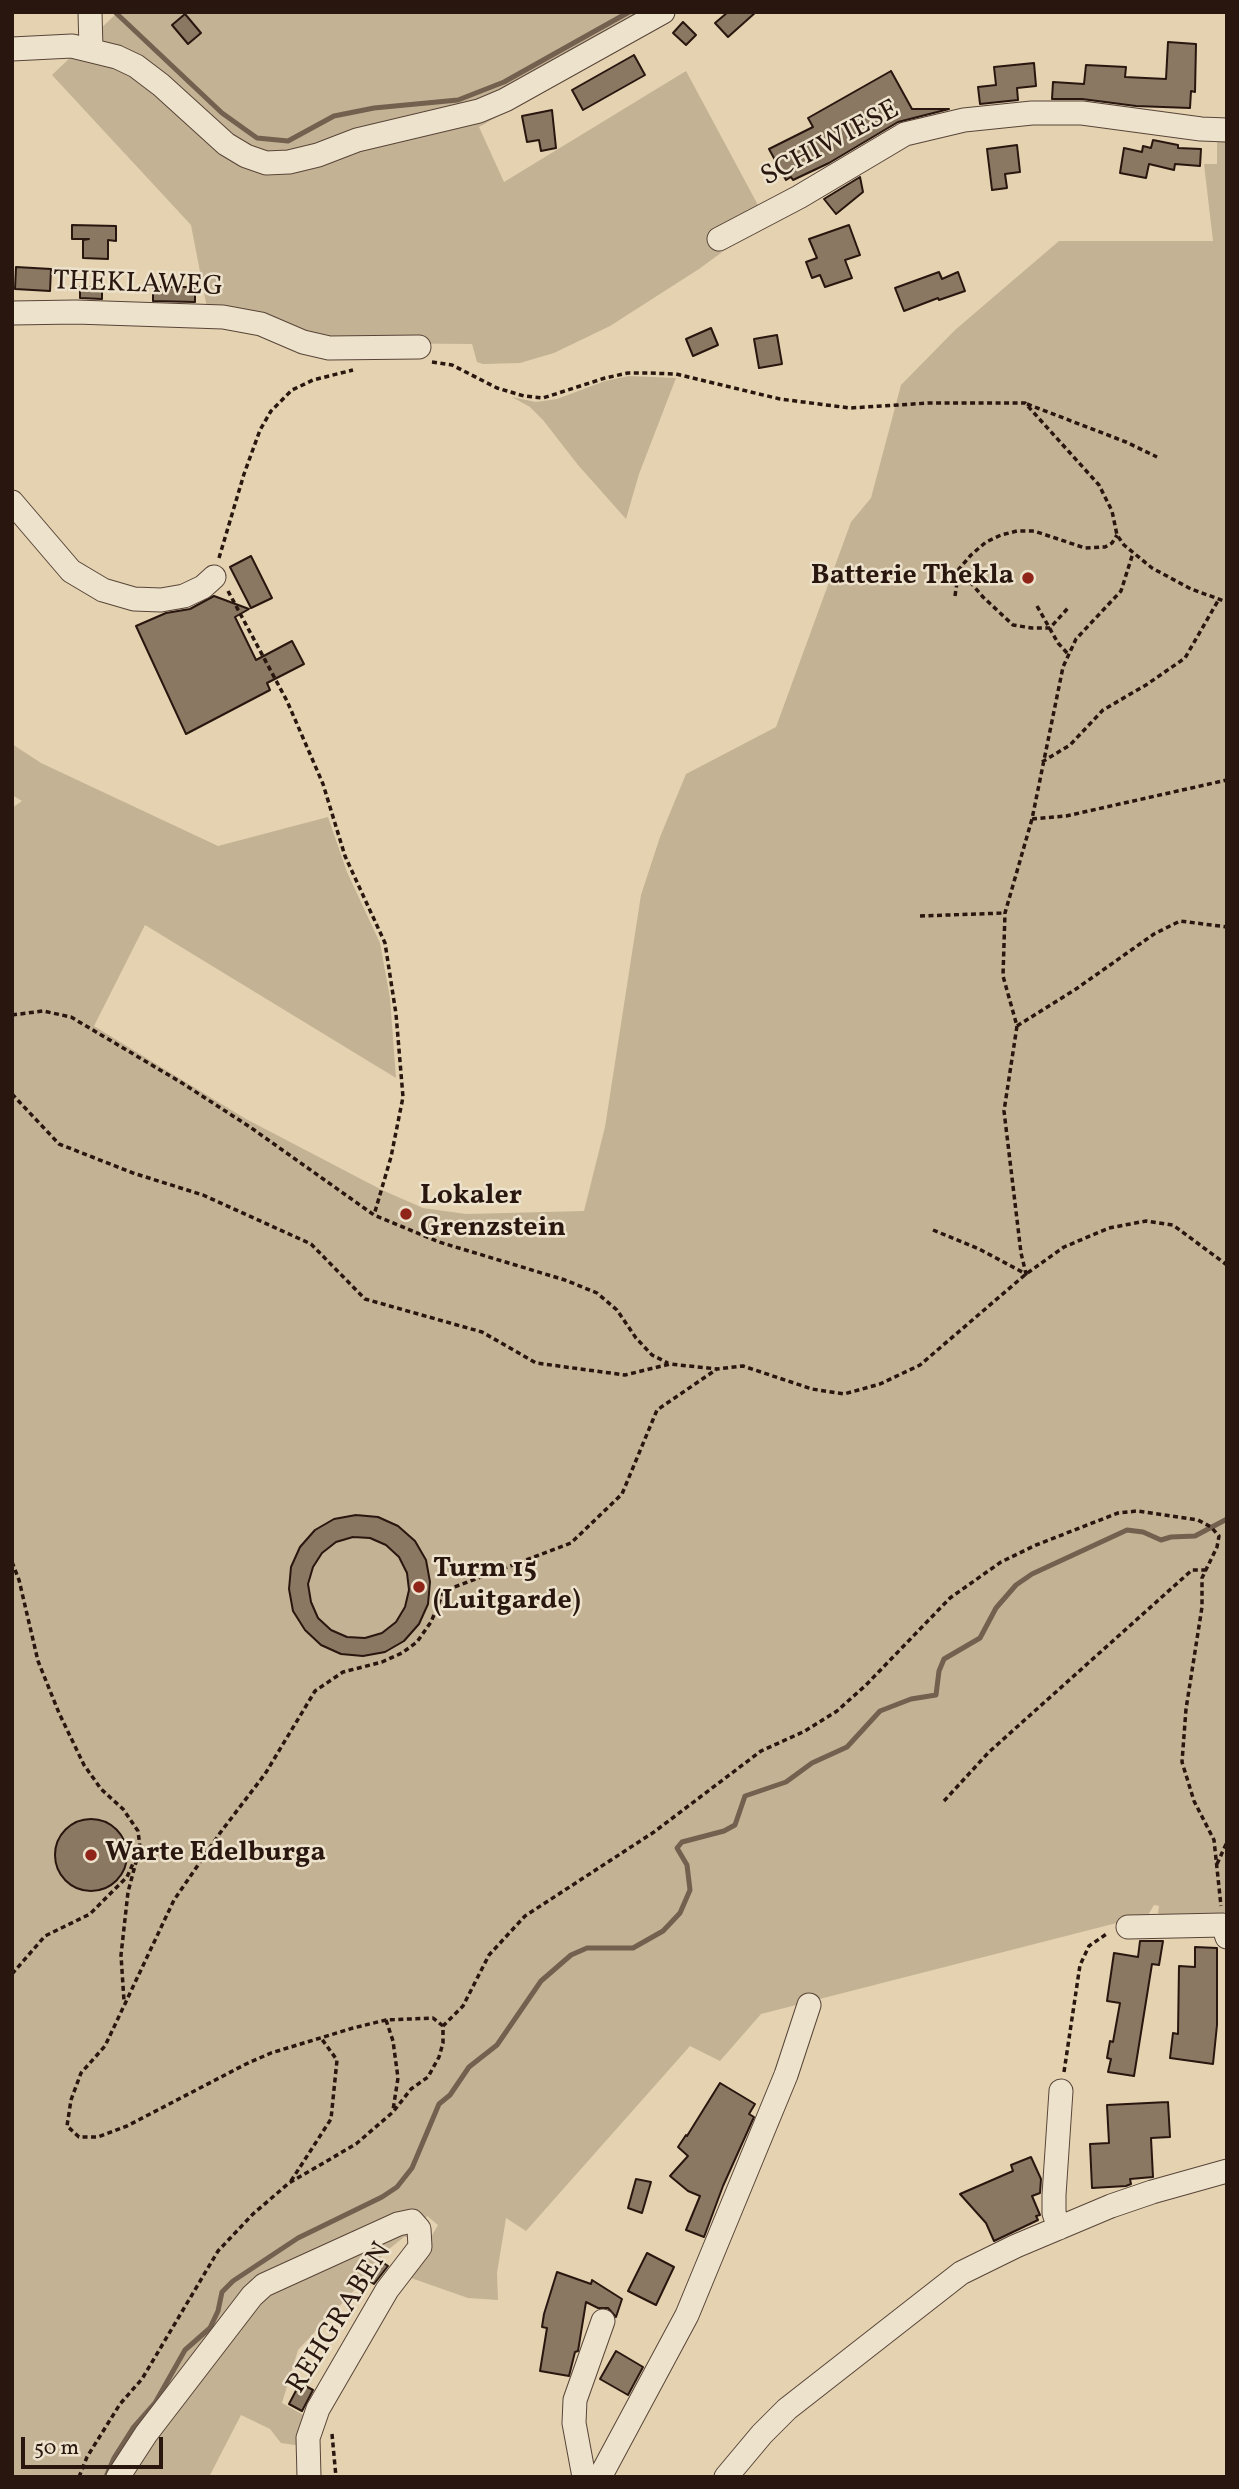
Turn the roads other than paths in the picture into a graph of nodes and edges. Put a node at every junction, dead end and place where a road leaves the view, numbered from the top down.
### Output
1 (663, 12) edge
2 (90, 18) edge
3 (12, 49) edge
4 (91, 49) junction
5 (1227, 130) edge
6 (719, 239) dead end
7 (12, 313) edge
8 (419, 347) road end
9 (12, 502) edge
10 (214, 577) road end
11 (1128, 1927) road end
12 (1225, 1931) edge
13 (809, 2005) dead end
14 (1061, 2091) road end
15 (1227, 2171) edge
16 (1059, 2228) junction
17 (603, 2321) dead end
18 (118, 2477) edge
19 (309, 2477) edge
20 (584, 2477) edge
21 (600, 2477) edge
22 (726, 2477) edge

1 - 4 street
2 - 4 street
3 - 4 street
5 - 6 street, SCHIWIESE
7 - 8 street, THEKLAWEG
9 - 10 street
11 - 12 street
13 - 21 street
14 - 16 street
15 - 16 street
16 - 22 street
17 - 20 street
18 - 19 street, REHGRABEN

